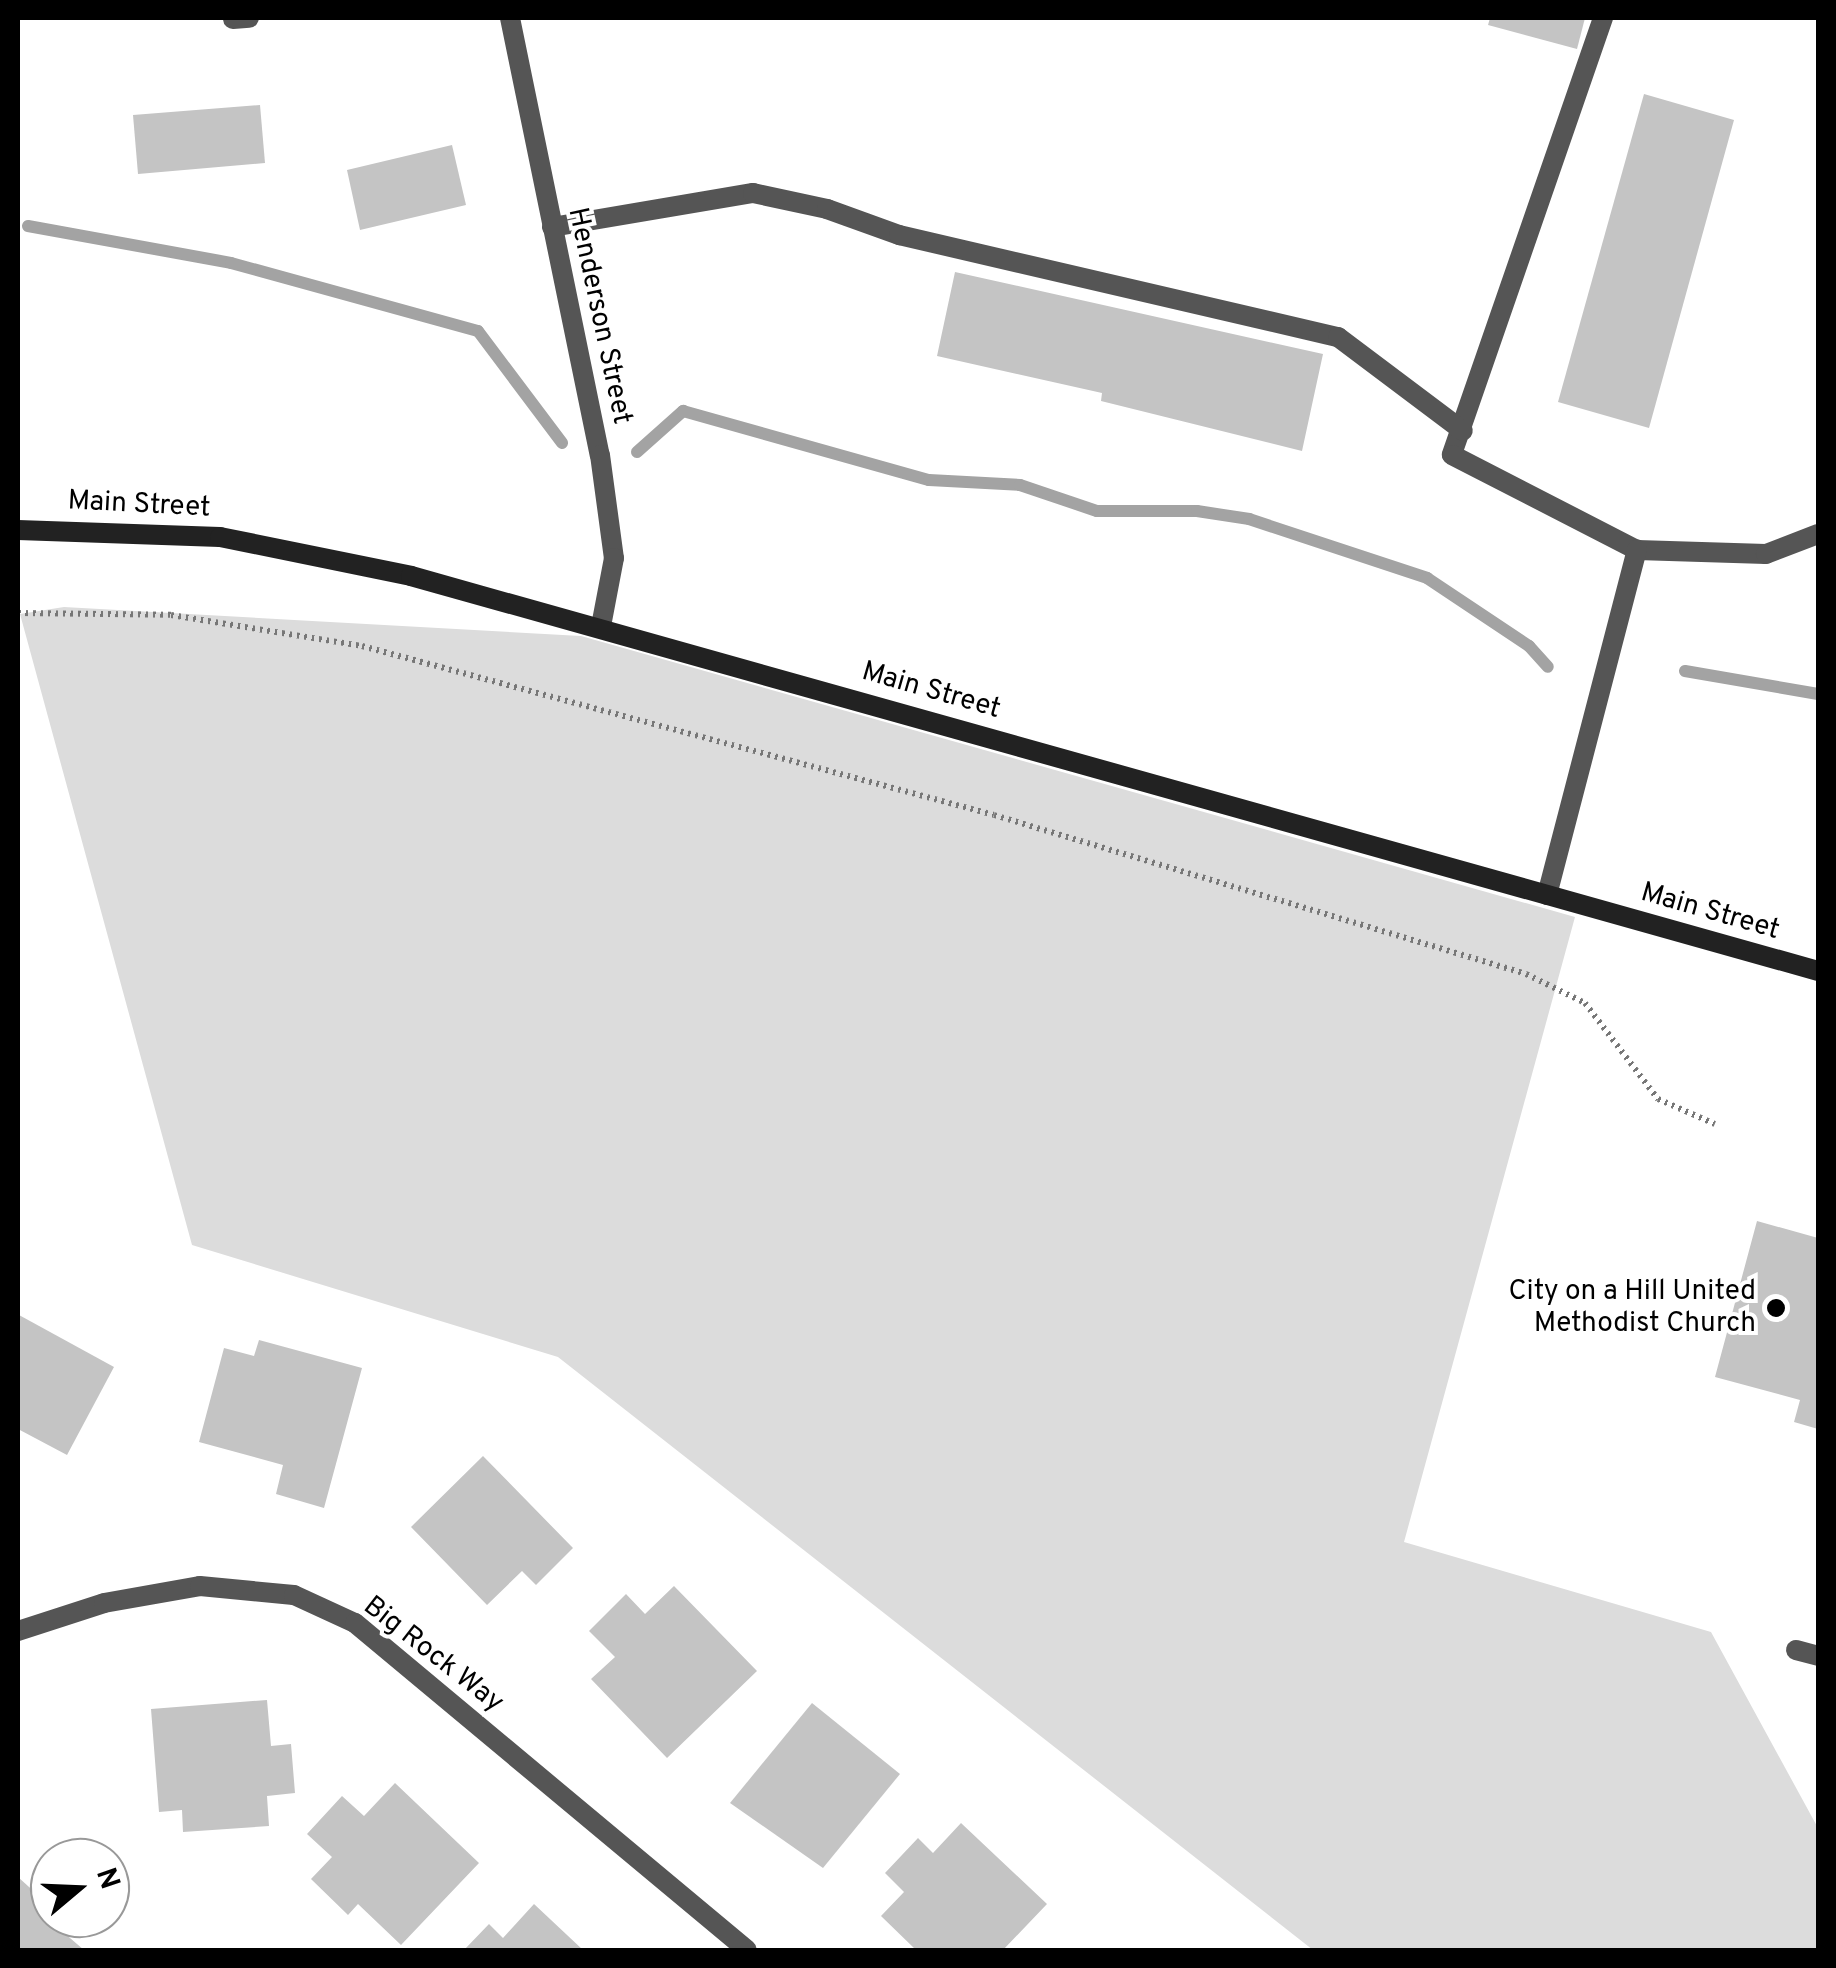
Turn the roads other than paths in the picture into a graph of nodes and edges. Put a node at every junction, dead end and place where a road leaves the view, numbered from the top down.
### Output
1 (510, 18) edge
2 (1603, 18) edge
3 (552, 227) junction
4 (1463, 431) junction
5 (18, 530) edge
6 (1818, 534) edge
7 (1636, 550) junction
8 (601, 626) junction
9 (1546, 895) junction
10 (1818, 971) edge
11 (18, 1631) edge
12 (1796, 1650) dead end
13 (1818, 1656) edge
14 (747, 1950) edge

1 - 3 street, Henderson Street
2 - 4 street
3 - 4 street
3 - 8 street, Henderson Street
4 - 7 street
5 - 8 main road, Main Street
6 - 7 street
7 - 9 street
8 - 9 main road, Main Street
9 - 10 main road, Main Street
11 - 14 street, Big Rock Way
12 - 13 street

